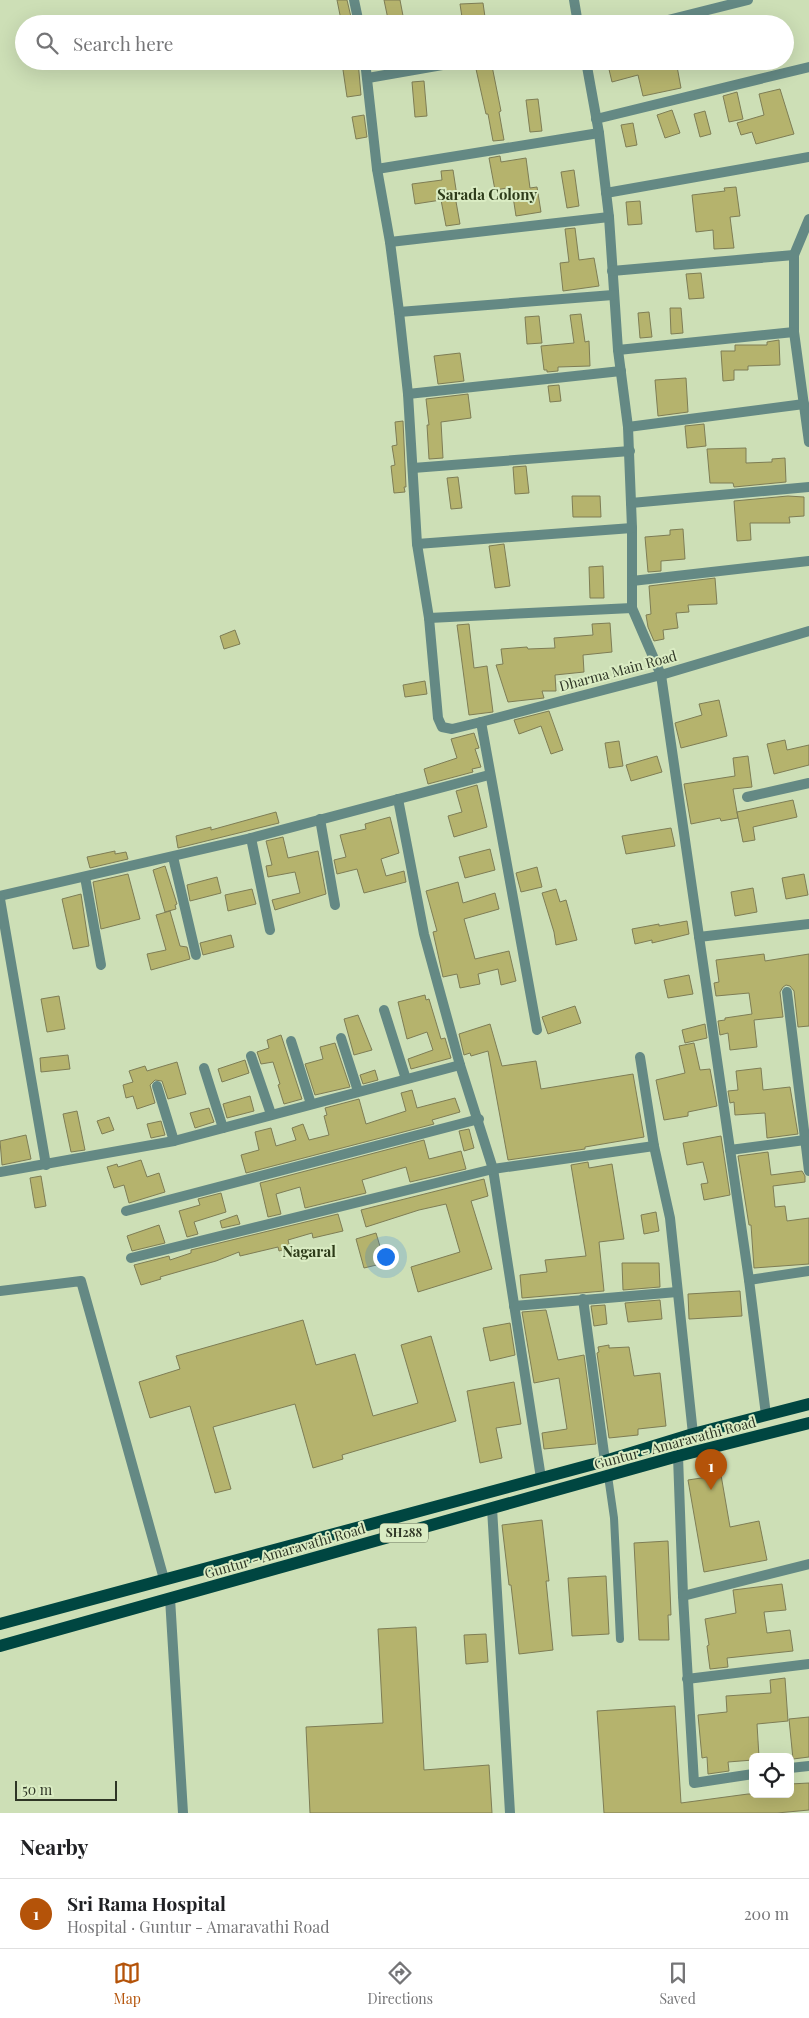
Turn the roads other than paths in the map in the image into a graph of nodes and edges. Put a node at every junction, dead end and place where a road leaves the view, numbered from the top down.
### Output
1 (354, 0) edge
2 (574, 0) edge
3 (748, 0) edge
4 (357, 15) edge
5 (576, 15) edge
6 (688, 15) edge
7 (809, 68) edge
8 (367, 70) edge
9 (414, 70) edge
10 (588, 70) edge
11 (368, 78) junction
12 (596, 119) junction
13 (599, 133) junction
14 (809, 157) edge
15 (377, 169) junction
16 (606, 193) junction
17 (609, 217) junction
18 (809, 219) edge
19 (390, 242) junction
20 (794, 255) junction
21 (612, 271) junction
22 (613, 295) junction
23 (400, 312) junction
24 (794, 332) junction
25 (618, 350) junction
26 (621, 372) junction
27 (408, 394) junction
28 (804, 404) junction
29 (628, 427) junction
30 (809, 442) edge
31 (630, 451) junction
32 (413, 468) junction
33 (809, 487) edge
34 (631, 503) junction
35 (632, 528) junction
36 (417, 544) junction
37 (809, 560) edge
38 (632, 581) junction
39 (632, 608) junction
40 (429, 618) junction
41 (809, 631) edge
42 (661, 675) junction
43 (481, 722) junction
44 (489, 775) junction
45 (809, 783) edge
46 (746, 797) dead end
47 (398, 799) junction
48 (320, 820) junction
49 (251, 838) junction
50 (173, 857) junction
51 (85, 877) junction
52 (0, 897) edge
53 (335, 905) dead end
54 (809, 924) edge
55 (270, 930) dead end
56 (700, 937) junction
57 (196, 955) dead end
58 (101, 965) dead end
59 (787, 992) dead end
60 (384, 1010) dead end
61 (537, 1030) dead end
62 (341, 1038) dead end
63 (291, 1041) dead end
64 (251, 1056) dead end
65 (640, 1057) dead end
66 (460, 1065) junction
67 (204, 1068) dead end
68 (406, 1079) junction
69 (157, 1086) dead end
70 (358, 1092) junction
71 (311, 1104) junction
72 (271, 1114) junction
73 (478, 1119) junction
74 (223, 1128) junction
75 (806, 1140) junction
76 (174, 1141) junction
77 (654, 1146) junction
78 (730, 1150) junction
79 (46, 1165) junction
80 (493, 1169) junction
81 (809, 1170) edge
82 (0, 1172) edge
83 (126, 1211) dead end
84 (131, 1258) dead end
85 (809, 1271) edge
86 (749, 1280) junction
87 (0, 1291) edge
88 (678, 1292) junction
89 (583, 1299) junction
90 (514, 1306) junction
91 (809, 1404) edge
92 (766, 1415) junction
93 (809, 1423) edge
94 (693, 1434) junction
95 (678, 1456) junction
96 (604, 1461) junction
97 (608, 1476) junction
98 (541, 1478) junction
99 (449, 1502) junction
100 (492, 1508) junction
101 (453, 1520) junction
102 (809, 1564) edge
103 (164, 1579) junction
104 (682, 1596) junction
105 (170, 1598) junction
106 (0, 1624) edge
107 (620, 1639) dead end
108 (0, 1646) edge
109 (809, 1664) edge
110 (687, 1679) junction
111 (809, 1766) edge
112 (794, 1768) edge
113 (749, 1775) edge
114 (183, 1813) edge
115 (510, 1813) edge

1 - 4 street
2 - 5 street
3 - 6 street
7 - 12 street
8 - 11 street
9 - 11 street
10 - 12 street
11 - 15 street
12 - 13 street
13 - 15 street
13 - 16 street
14 - 16 street
15 - 19 street
16 - 17 street
17 - 19 street
17 - 21 street
18 - 20 street
19 - 23 street
20 - 21 street
20 - 24 street
21 - 22 street
22 - 23 street
22 - 25 street
23 - 27 street
24 - 25 street
24 - 28 street
25 - 26 street
26 - 27 street
26 - 29 street
27 - 32 street
28 - 29 street
28 - 30 street
29 - 31 street
31 - 32 street
31 - 34 street
32 - 36 street
33 - 34 street
34 - 35 street
35 - 36 street
35 - 38 street
36 - 40 street
37 - 38 street
38 - 39 street
39 - 40 street
39 - 42 street
40 - 43 street, Dharma Main Road
41 - 42 street, Dharma Main Road
42 - 43 street, Dharma Main Road
42 - 56 street
43 - 44 street
44 - 47 street
44 - 61 street
45 - 46 street
47 - 48 street
47 - 66 street
48 - 49 street
48 - 53 street
49 - 50 street
49 - 55 street
50 - 51 street
50 - 57 street
51 - 52 street
51 - 58 street
52 - 79 street
54 - 56 street
56 - 78 street
59 - 75 street
60 - 68 street
62 - 70 street
63 - 71 street
64 - 72 street
65 - 77 street
66 - 68 street
66 - 73 street
67 - 74 street
68 - 70 street
69 - 76 street
70 - 71 street
71 - 72 street
72 - 74 street
73 - 80 street
73 - 83 street
74 - 76 street
75 - 78 street
75 - 81 street
76 - 79 street
77 - 80 street
77 - 88 street
78 - 86 street
79 - 82 street
80 - 84 street
80 - 90 street
85 - 86 street
86 - 92 street
87 - 103 street
88 - 89 street
88 - 94 street
89 - 90 street
89 - 96 street
90 - 98 street
91 - 92 main road, Guntur - Amaravathi Road / SH288
92 - 94 main road, Guntur - Amaravathi Road / SH288
93 - 95 main road, Guntur - Amaravathi Road / SH288
94 - 96 main road, Guntur - Amaravathi Road / SH288
95 - 97 main road, Guntur - Amaravathi Road / SH288
95 - 104 street
96 - 98 main road, Guntur - Amaravathi Road / SH288
97 - 100 main road, Guntur - Amaravathi Road / SH288
97 - 107 lane
98 - 99 main road, Guntur - Amaravathi Road / SH288
99 - 101 main road
99 - 103 main road, Guntur - Amaravathi Road / SH288
100 - 101 main road, Guntur - Amaravathi Road / SH288
100 - 115 street
101 - 105 main road, Guntur - Amaravathi Road / SH288
102 - 104 street
103 - 106 main road, Guntur - Amaravathi Road / SH288
104 - 110 street
105 - 108 main road, Guntur - Amaravathi Road / SH288
105 - 114 street
109 - 110 street
110 - 113 street
111 - 112 street

